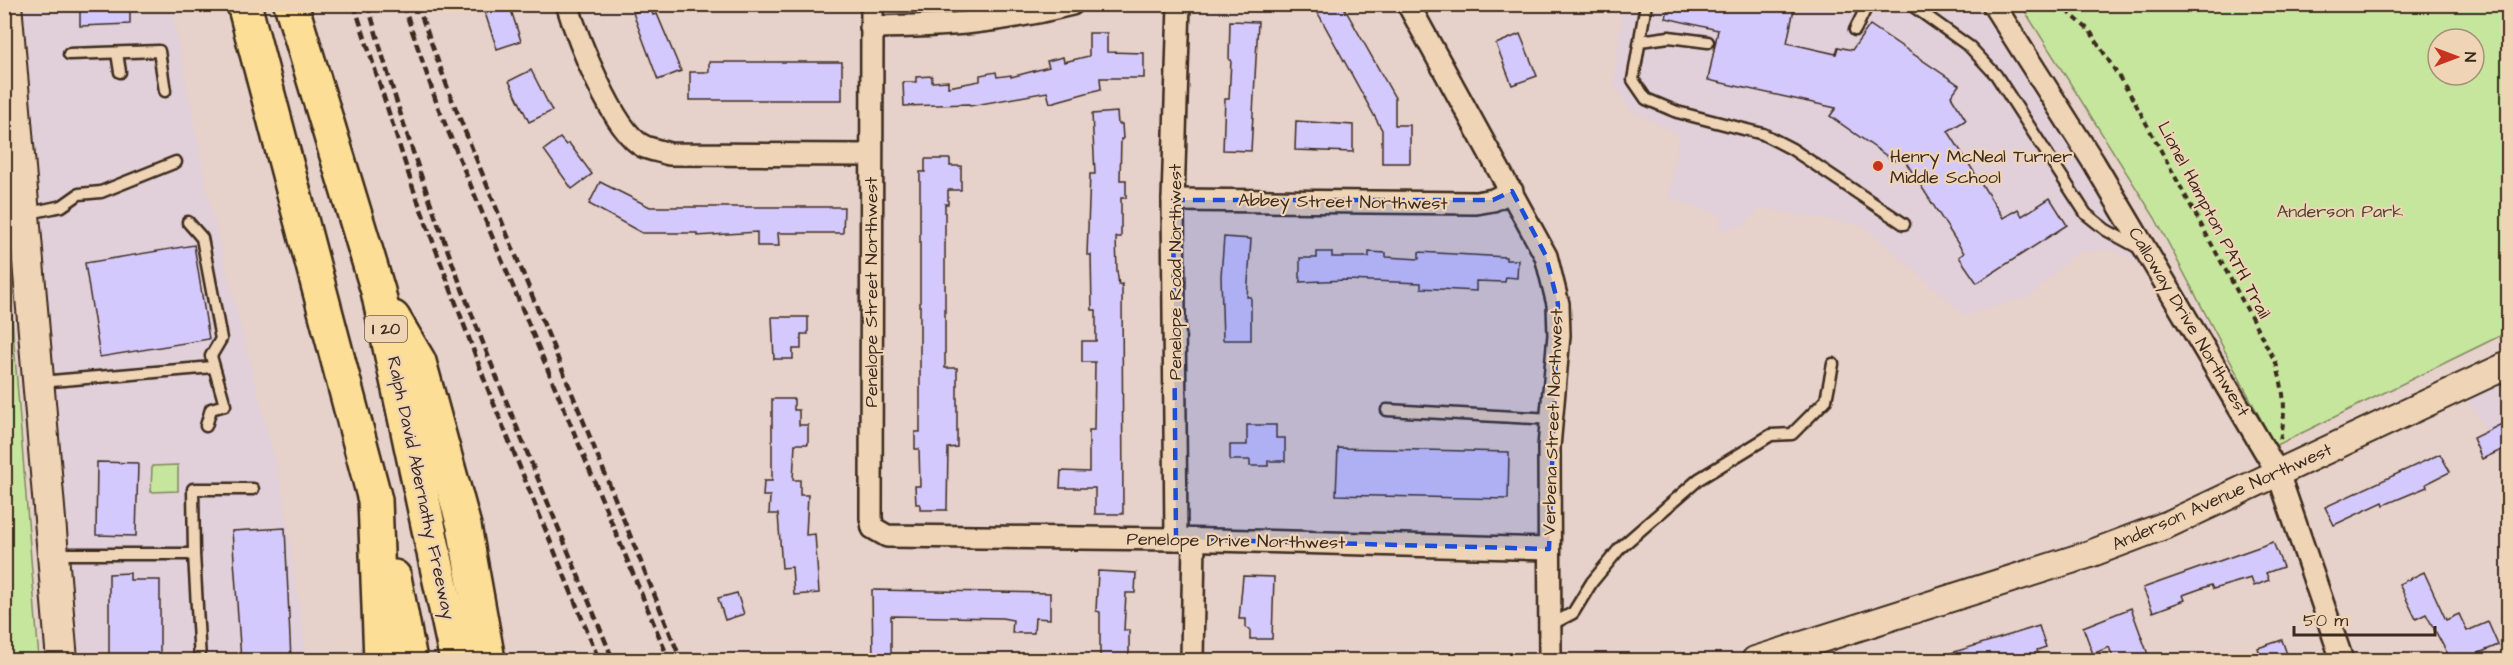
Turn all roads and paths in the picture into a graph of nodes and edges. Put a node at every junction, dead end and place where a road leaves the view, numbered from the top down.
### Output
1 (6, 4) edge
2 (243, 4) edge
3 (291, 4) edge
4 (567, 4) edge
5 (872, 4) edge
6 (1072, 4) edge
7 (1179, 4) edge
8 (1408, 4) edge
9 (1646, 4) edge
10 (1868, 4) edge
11 (1910, 4) edge
12 (1993, 4) edge
13 (2059, 4) edge
14 (871, 27) junction
15 (1855, 30) dead end
16 (1640, 41) junction
17 (1708, 42) dead end
18 (117, 53) junction
19 (69, 54) dead end
20 (120, 72) dead end
21 (165, 91) dead end
22 (871, 155) junction
23 (176, 162) dead end
24 (1512, 191) junction
25 (1173, 200) junction
26 (24, 214) junction
27 (188, 222) dead end
28 (1904, 224) dead end
29 (2147, 252) junction
30 (378, 291) junction
31 (1833, 364) dead end
32 (2508, 365) edge
33 (213, 367) junction
34 (39, 382) junction
35 (1387, 410) dead end
36 (1552, 419) junction
37 (206, 426) dead end
38 (2278, 473) junction
39 (253, 489) dead end
40 (375, 500) junction
41 (923, 537) joint
42 (1185, 539) junction
43 (1550, 549) junction
44 (53, 554) junction
45 (194, 554) junction
46 (1550, 625) junction
47 (62, 660) edge
48 (200, 660) edge
49 (381, 660) edge
50 (410, 660) edge
51 (457, 660) edge
52 (489, 660) edge
53 (1192, 660) edge
54 (1551, 660) edge
55 (1755, 660) edge
56 (2342, 660) edge

1 - 26 main road
2 - 40 highway
3 - 30 highway, Ralph David Abernathy Freeway / I 20
4 - 22 street
5 - 14 street, Penelope Street Northwest
6 - 14 street
7 - 25 street, Penelope Road Northwest
8 - 24 street, Verbena Street Northwest
9 - 16 lane
10 - 15 lane
11 - 29 lane
12 - 29 street, Calloway Drive Northwest
13 - 38 path, Lionel Hampton PATH Trail
14 - 22 street, Penelope Street Northwest
16 - 17 lane
16 - 28 lane
18 - 19 lane
18 - 20 lane
18 - 21 lane
22 - 41 street, Penelope Street Northwest
23 - 26 lane
24 - 25 street, Abbey Street Northwest
24 - 36 street, Verbena Street Northwest
25 - 42 street, Penelope Road Northwest
26 - 34 main road
27 - 33 lane
29 - 38 street, Calloway Drive Northwest
30 - 51 highway, Ralph David Abernathy Freeway / I 20
30 - 52 highway
31 - 46 lane
32 - 38 street, Anderson Avenue Northwest
33 - 34 lane
33 - 37 lane
34 - 44 main road
35 - 36 lane
36 - 43 street, Verbena Street Northwest
38 - 55 street, Anderson Avenue Northwest
38 - 56 street, Calloway Drive Northwest
39 - 45 lane
40 - 49 highway
40 - 50 highway
41 - 42 street, Penelope Drive Northwest
42 - 43 street, Penelope Drive Northwest
42 - 53 street, Penelope Road Northwest
43 - 46 street, Verbena Street Northwest
44 - 45 lane
44 - 47 main road
45 - 48 lane
46 - 54 street, Verbena Street Northwest

